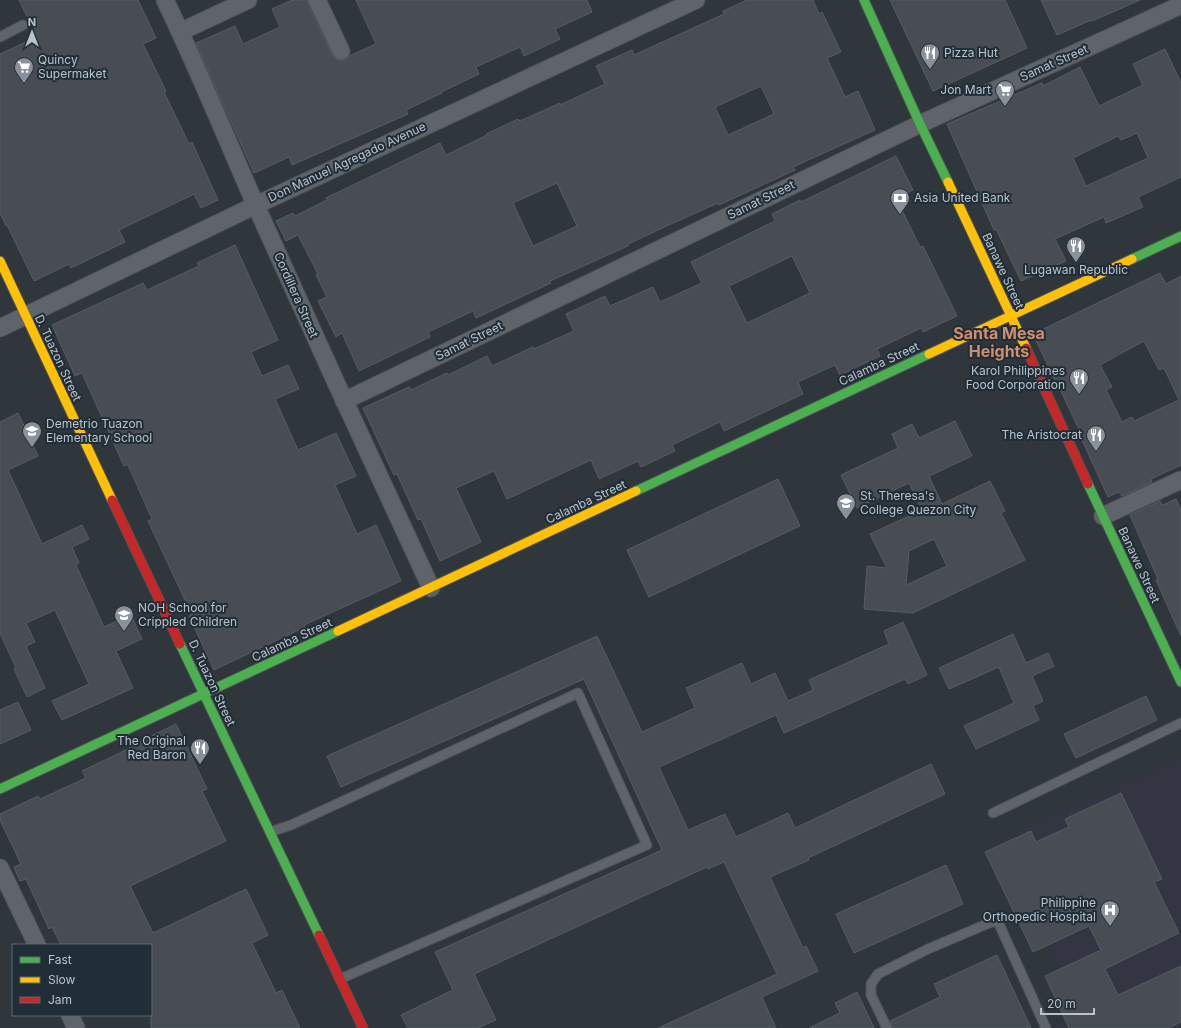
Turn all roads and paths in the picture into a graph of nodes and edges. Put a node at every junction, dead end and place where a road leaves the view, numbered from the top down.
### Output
1 (165, 0) edge
2 (248, 0) edge
3 (317, 0) edge
4 (696, 0) edge
5 (864, 0) edge
6 (1181, 5) edge
7 (23, 25) dead end
8 (180, 32) junction
9 (0, 37) edge
10 (341, 50) dead end
11 (920, 124) junction
12 (256, 205) junction
13 (1181, 236) edge
14 (0, 261) edge
15 (1011, 315) junction
16 (25, 316) junction
17 (0, 328) edge
18 (344, 401) junction
19 (1181, 480) edge
20 (1103, 516) junction
21 (431, 588) junction
22 (1181, 682) edge
23 (204, 695) junction
24 (1181, 723) edge
25 (0, 789) edge
26 (993, 813) dead end
27 (269, 832) junction
28 (0, 868) edge
29 (37, 944) edge
30 (340, 979) junction
31 (70, 1016) edge
32 (76, 1028) edge
33 (363, 1028) edge
34 (887, 1028) edge
35 (1046, 1028) edge

1 - 8 street, Cordillera Street
2 - 8 street
3 - 10 street
4 - 12 street, Don Manuel Agregado Avenue
5 - 11 street, Banawe Street
6 - 11 street, Samat Street
7 - 9 lane
8 - 12 street, Cordillera Street
11 - 15 street, Banawe Street
11 - 18 street, Samat Street
12 - 16 street, Don Manuel Agregado Avenue
12 - 18 street, Cordillera Street
13 - 15 street, Calamba Street
14 - 16 street, D. Tuazon Street
15 - 20 street, Banawe Street
15 - 21 street, Calamba Street
16 - 17 street, Don Manuel Agregado Avenue
16 - 23 street, D. Tuazon Street
18 - 21 street, Cordillera Street
19 - 20 street
20 - 22 street, Banawe Street
21 - 23 street, Calamba Street
23 - 25 street, Calamba Street
23 - 27 street, D. Tuazon Street
24 - 26 lane
27 - 30 street, D. Tuazon Street
27 - 30 lane
28 - 29 street
30 - 33 street, D. Tuazon Street
31 - 32 street
34 - 35 lane

